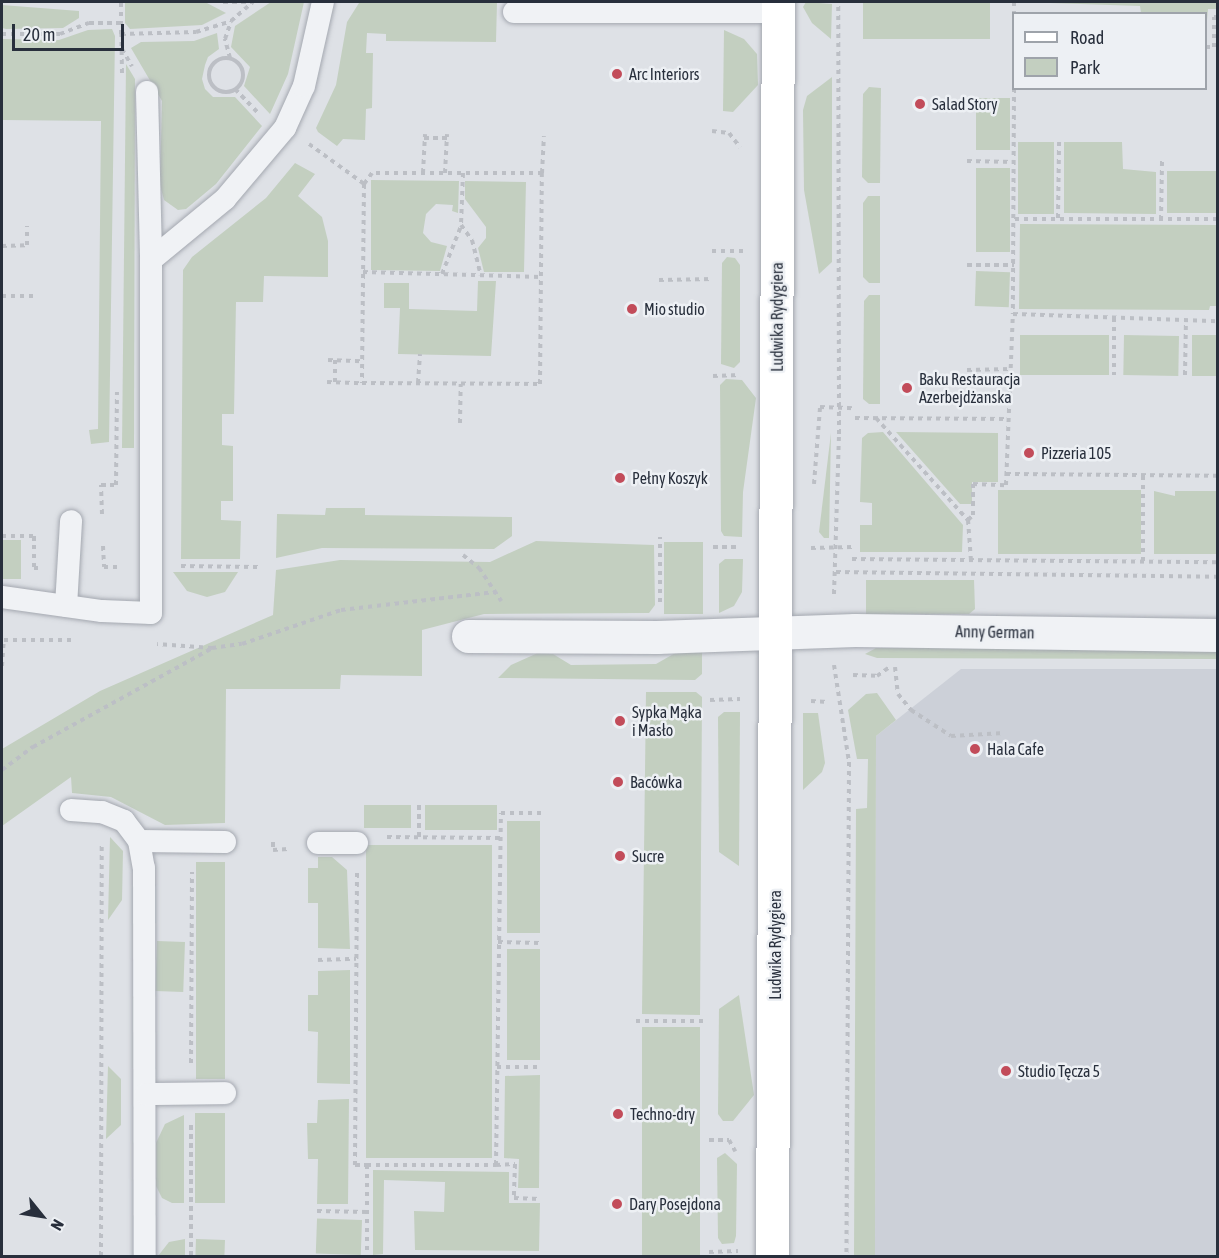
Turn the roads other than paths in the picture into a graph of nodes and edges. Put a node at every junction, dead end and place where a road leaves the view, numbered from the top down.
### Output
1 (323, 2) edge
2 (778, 7) edge
3 (514, 12) dead end
4 (147, 92) dead end
5 (151, 261) junction
6 (71, 521) dead end
7 (2, 597) edge
8 (66, 606) junction
9 (772, 633) junction
10 (1218, 635) edge
11 (468, 636) dead end
12 (71, 810) dead end
13 (139, 841) junction
14 (225, 842) dead end
15 (318, 843) dead end
16 (357, 843) road end
17 (225, 1093) dead end
18 (146, 1094) junction
19 (145, 1257) edge
20 (772, 1257) edge

1 - 5 lane
2 - 3 lane
2 - 9 street, Ludwika Rydygiera
4 - 5 lane
5 - 8 lane
6 - 8 lane
7 - 8 lane
9 - 10 street, Anny German
9 - 11 street
9 - 20 street, Ludwika Rydygiera
12 - 13 lane
13 - 14 lane
13 - 18 lane
15 - 16 lane
17 - 18 lane
18 - 19 lane

